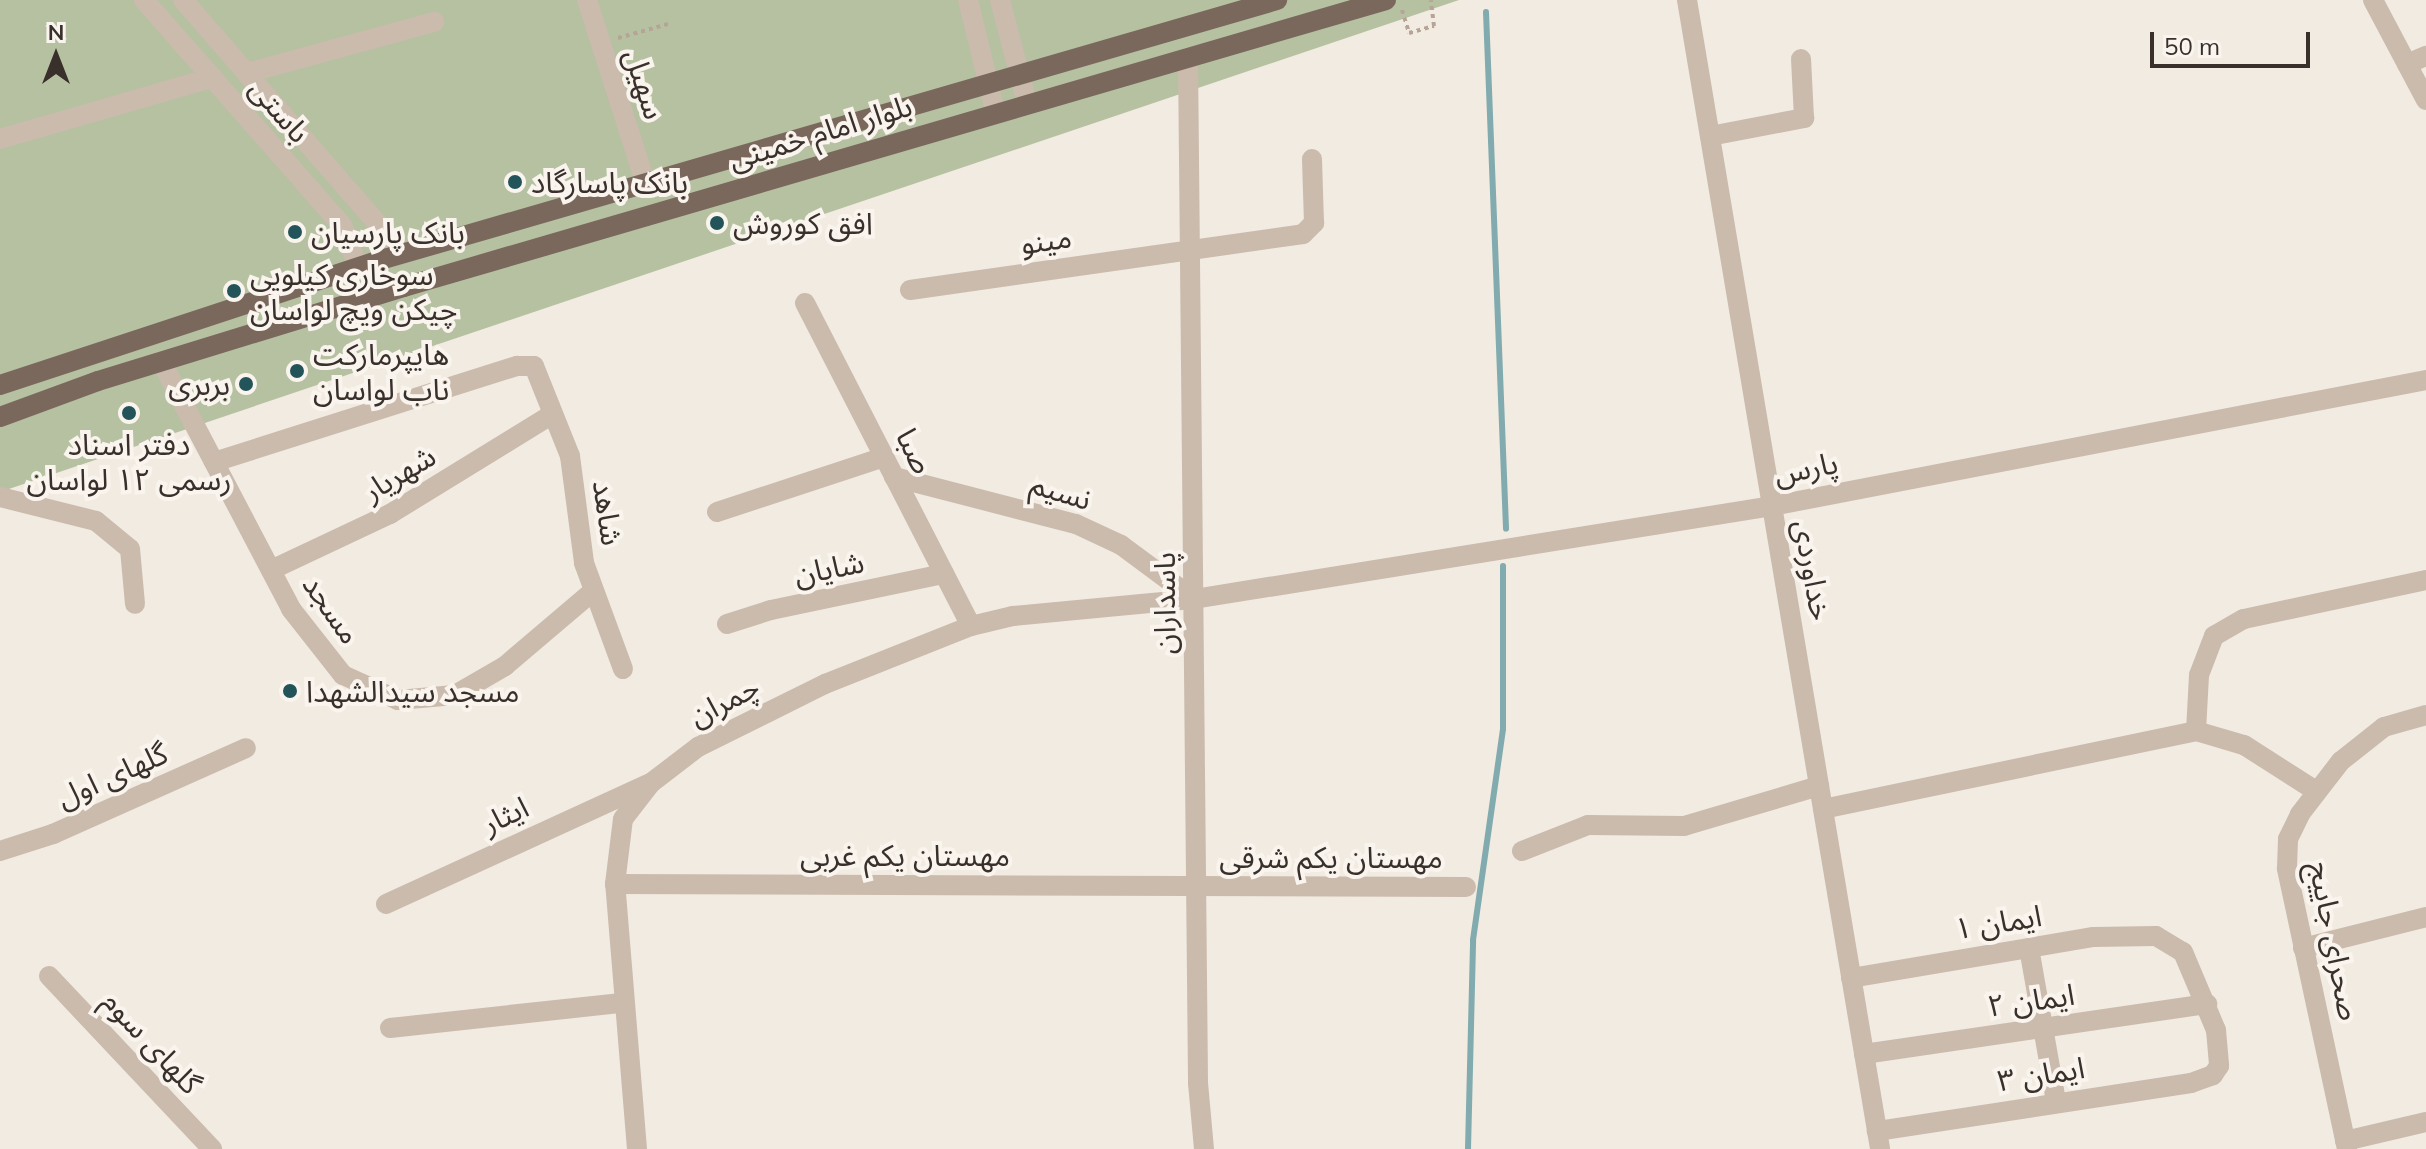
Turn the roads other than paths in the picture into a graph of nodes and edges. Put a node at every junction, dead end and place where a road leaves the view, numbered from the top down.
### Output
1 (144, 0) edge
2 (183, 0) edge
3 (587, 0) edge
4 (968, 0) edge
5 (1000, 0) edge
6 (1277, 0) edge
7 (1386, 0) edge
8 (1687, 0) edge
9 (2373, 0) edge
10 (434, 22) dead end
11 (1188, 57) junction
12 (1801, 59) dead end
13 (2416, 60) edge
14 (247, 73) junction
15 (1020, 76) junction
16 (212, 78) junction
17 (988, 85) junction
18 (2426, 100) edge
19 (1027, 103) junction
20 (995, 111) junction
21 (1710, 136) junction
22 (0, 139) edge
23 (1312, 159) dead end
24 (646, 185) junction
25 (1190, 250) junction
26 (403, 253) junction
27 (358, 267) junction
28 (910, 290) dead end
29 (805, 303) dead end
30 (161, 361) junction
31 (2426, 380) edge
32 (0, 385) edge
33 (551, 415) junction
34 (0, 417) edge
35 (884, 457) junction
36 (214, 462) junction
37 (894, 477) junction
38 (0, 497) edge
39 (1772, 506) junction
40 (717, 512) dead end
41 (271, 570) junction
42 (944, 574) junction
43 (2426, 580) edge
44 (593, 591) junction
45 (1194, 599) junction
46 (135, 604) dead end
47 (727, 624) dead end
48 (971, 626) junction
49 (623, 669) dead end
50 (2426, 715) edge
51 (2196, 731) junction
52 (246, 748) dead end
53 (651, 783) junction
54 (1819, 786) junction
55 (2316, 791) junction
56 (1823, 809) junction
57 (0, 851) edge
58 (1522, 851) dead end
59 (615, 884) junction
60 (1195, 886) junction
61 (1466, 887) dead end
62 (386, 904) dead end
63 (2426, 917) edge
64 (2029, 948) junction
65 (2303, 948) junction
66 (49, 976) dead end
67 (1851, 978) junction
68 (622, 1003) junction
69 (2207, 1004) junction
70 (390, 1028) dead end
71 (2043, 1028) junction
72 (1864, 1054) junction
73 (2056, 1101) junction
74 (2426, 1122) edge
75 (1878, 1140) edge
76 (2346, 1145) edge
77 (212, 1149) edge
78 (637, 1149) edge
79 (1204, 1149) edge

1 - 16 street, باستی
2 - 14 street, باستی
3 - 24 street, سهیل
4 - 17 street
5 - 15 street
6 - 15 main road, بلوار امام خمینی
7 - 11 main road, بلوار امام خمینی
8 - 21 street, خداوردی
9 - 13 street
10 - 14 street
11 - 19 main road, بلوار امام خمینی
11 - 25 street, پاسداران
12 - 21 street
13 - 18 street
14 - 26 street, باستی
15 - 17 main road, بلوار امام خمینی
15 - 19 street
16 - 22 street
16 - 27 street, باستی
17 - 20 street
17 - 24 main road, بلوار امام خمینی
19 - 20 main road, بلوار امام خمینی
20 - 30 main road, بلوار امام خمینی
21 - 39 street, خداوردی
23 - 25 street, مینو
24 - 26 main road, بلوار امام خمینی
25 - 28 street, مینو
25 - 45 street, پاسداران
26 - 27 main road, بلوار امام خمینی
27 - 32 main road, بلوار امام خمینی
29 - 35 street, صبا
30 - 34 main road, بلوار امام خمینی
30 - 36 street, مسجد
31 - 39 street, پارس
33 - 36 street, شاهد
33 - 41 street, شهریار
33 - 44 street, شاهد
35 - 37 street, صبا
35 - 40 street
36 - 41 street, مسجد
37 - 42 street, صبا
37 - 45 street, نسیم
38 - 46 street
39 - 45 street, پارس
39 - 54 street, خداوردی
41 - 44 street, مسجد
42 - 47 street, شایان
42 - 48 street, صبا
43 - 51 street
44 - 49 street, شاهد
45 - 48 street, چمران
45 - 60 street, پاسداران
48 - 53 street, چمران
50 - 55 street, صحرای جاییج
51 - 55 street
51 - 56 street
52 - 57 street, گلهای اول
53 - 59 street, چمران
53 - 62 street, ایثار
54 - 56 street, خداوردی
54 - 58 street
55 - 65 street, صحرای جاییج
56 - 67 street, خداوردی
59 - 60 street, مهستان یکم غربی
59 - 68 street, چمران
60 - 61 street, مهستان یکم شرقی
60 - 79 street, پاسداران
63 - 65 street
64 - 67 street, ایمان ۱
64 - 69 street, ایمان ۱
64 - 71 street
65 - 76 street, صحرای جاییج
66 - 77 street, گلهای سوم
67 - 72 street, خداوردی
68 - 70 street
68 - 78 street, چمران
69 - 71 street, ایمان ۲
69 - 73 street, ایمان ۳
71 - 72 street, ایمان ۲
71 - 73 street
72 - 75 street, خداوردی
73 - 75 street, ایمان ۳
74 - 76 street

